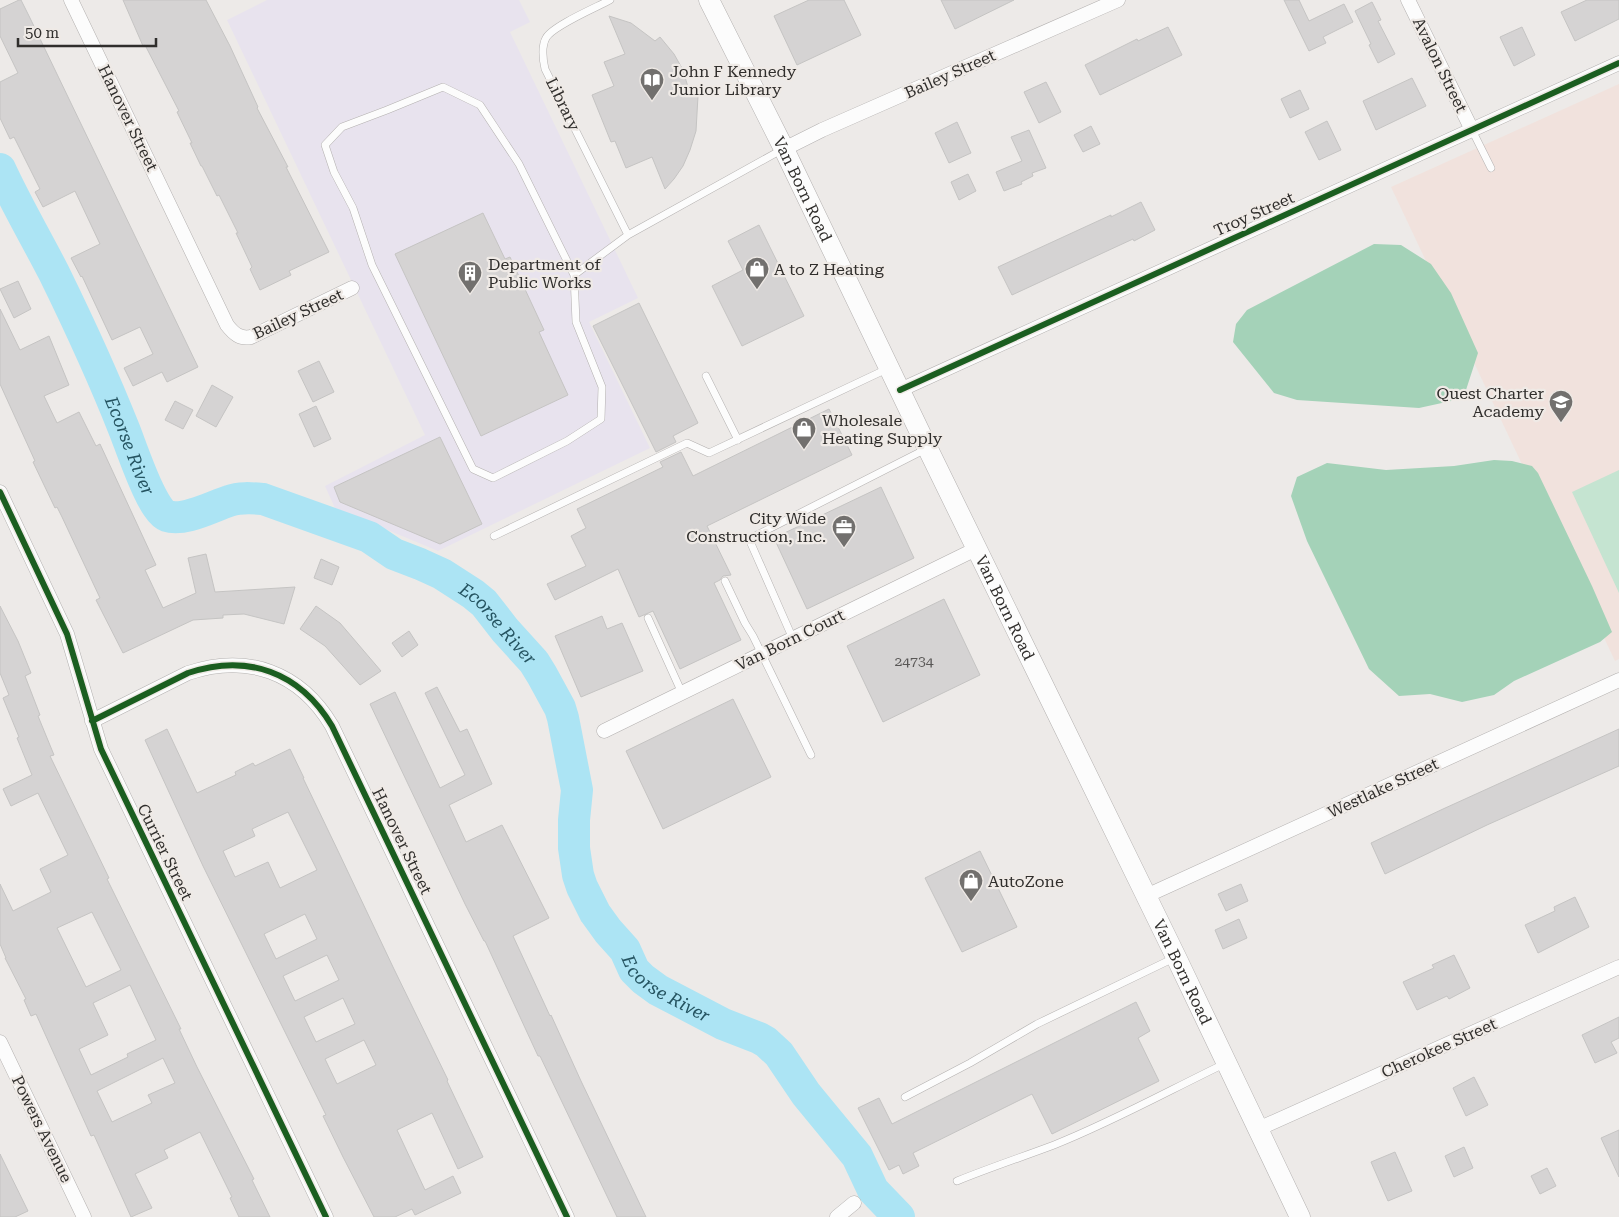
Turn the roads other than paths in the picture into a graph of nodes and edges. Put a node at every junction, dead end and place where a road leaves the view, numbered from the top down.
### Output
1 (71, 0) edge
2 (610, 0) edge
3 (709, 0) edge
4 (1118, 0) edge
5 (1408, 0) edge
6 (1619, 63) edge
7 (1472, 130) junction
8 (784, 149) junction
9 (1491, 168) dead end
10 (628, 235) junction
11 (184, 236) joint
12 (574, 275) junction
13 (352, 288) dead end
14 (889, 368) junction
15 (706, 376) dead end
16 (900, 390) junction
17 (738, 440) junction
18 (928, 448) junction
19 (0, 492) edge
20 (494, 536) dead end
21 (976, 549) junction
22 (725, 581) dead end
23 (648, 618) dead end
24 (793, 639) junction
25 (762, 654) junction
26 (1619, 680) edge
27 (682, 693) junction
28 (92, 721) junction
29 (604, 731) dead end
30 (811, 755) dead end
31 (1146, 896) junction
32 (1176, 957) junction
33 (1619, 967) edge
34 (0, 1042) edge
35 (1227, 1063) junction
36 (905, 1097) dead end
37 (1258, 1130) junction
38 (957, 1181) dead end
39 (854, 1203) dead end
40 (84, 1217) edge
41 (326, 1217) edge
42 (567, 1217) edge
43 (837, 1217) edge
44 (1300, 1217) edge

1 - 11 street, Hanover Street
2 - 10 lane, Library
3 - 8 main road, Van Born Road
4 - 8 street, Bailey Street
5 - 7 street, Avalon Street
6 - 7 street, Troy Street
7 - 9 lane
7 - 16 street, Troy Street
8 - 10 lane
8 - 14 main road, Van Born Road
10 - 12 lane
11 - 13 street, Bailey Street
12 - 12 lane
14 - 16 main road, Van Born Road
14 - 17 lane
15 - 17 lane
16 - 18 main road, Van Born Road
17 - 20 lane
18 - 21 main road, Van Born Road
18 - 24 lane
19 - 28 street, Currier Street
21 - 24 street, Van Born Court
21 - 31 main road, Van Born Road
22 - 25 lane
23 - 27 lane
24 - 25 street, Van Born Court
25 - 27 street, Van Born Court
25 - 30 lane
26 - 31 street, Westlake Street
27 - 29 street, Van Born Court
28 - 41 street, Currier Street
28 - 42 street, Hanover Street
31 - 32 main road, Van Born Road
32 - 35 main road, Van Born Road
32 - 36 lane
33 - 37 street, Cherokee Street
34 - 40 street, Powers Avenue
35 - 37 main road, Van Born Road
35 - 38 lane
37 - 44 main road, Van Born Road
39 - 43 street

